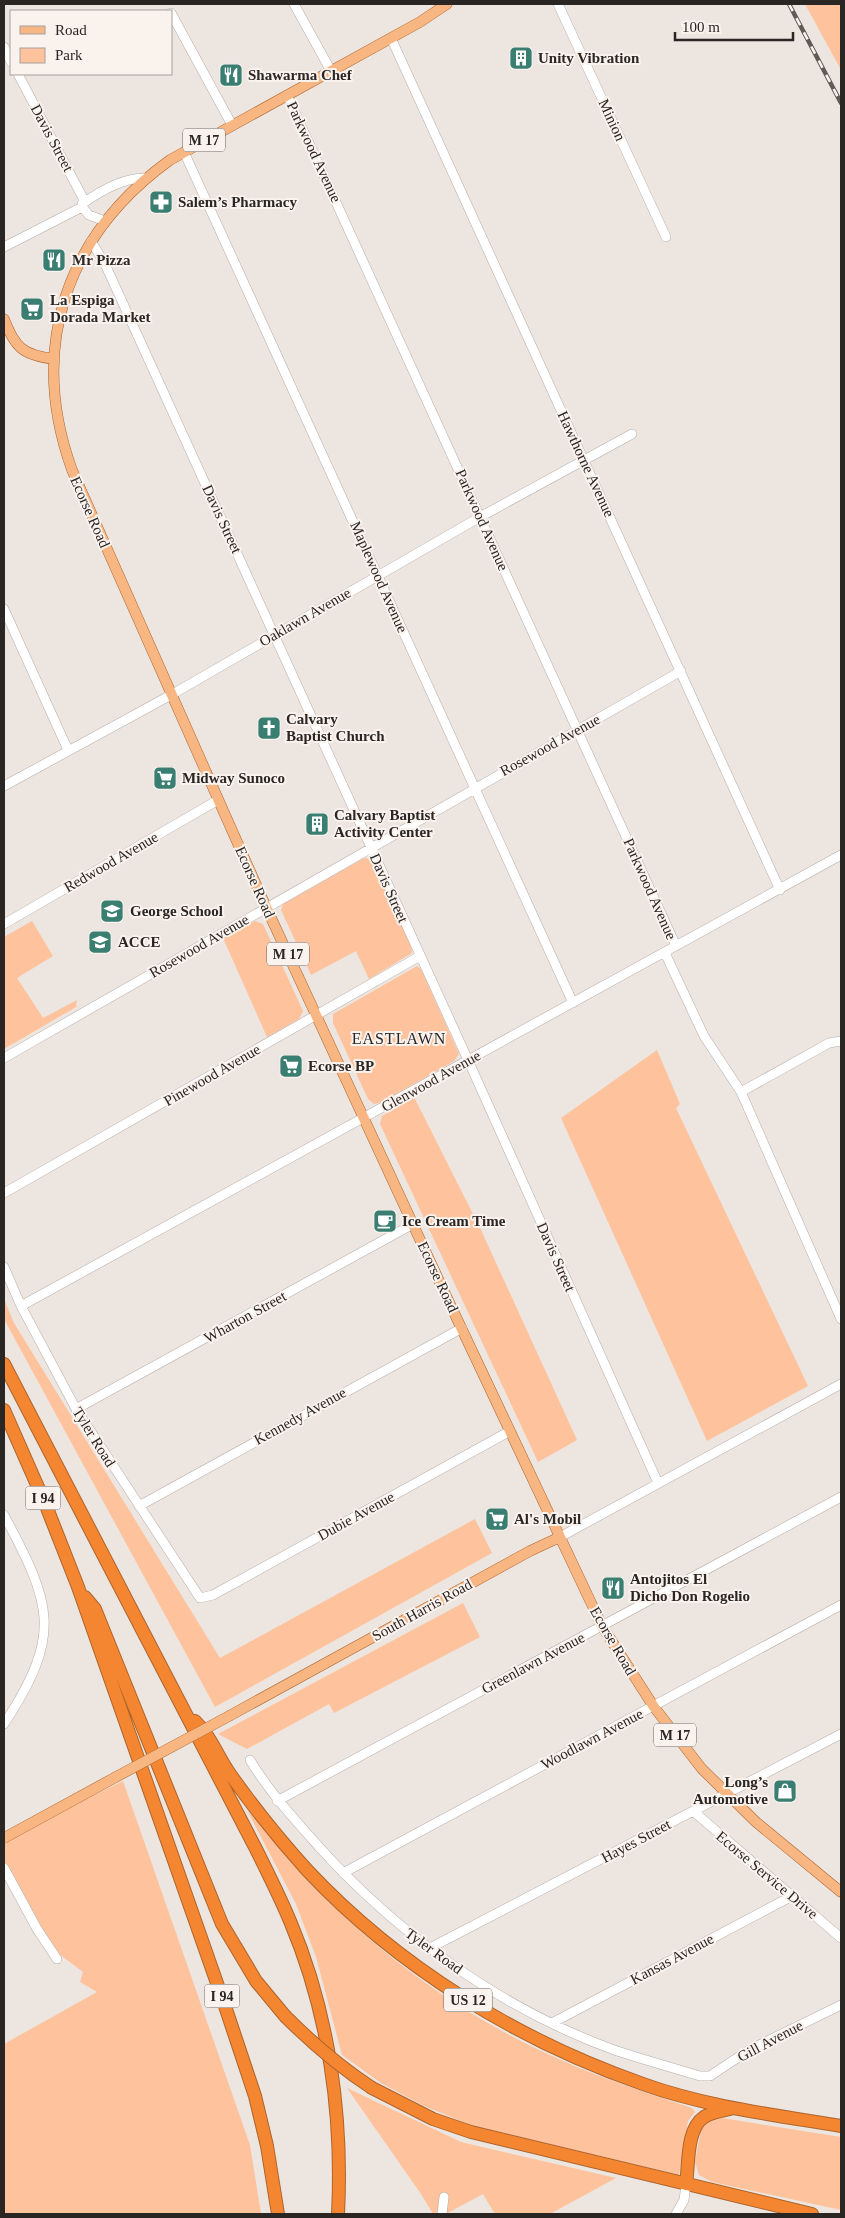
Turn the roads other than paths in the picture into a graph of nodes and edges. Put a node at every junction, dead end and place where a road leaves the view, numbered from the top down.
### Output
1 (294, 4) edge
2 (558, 4) edge
3 (440, 6) edge
4 (172, 14) edge
5 (391, 38) junction
6 (4, 47) edge
7 (10, 60) edge
8 (331, 71) junction
9 (18, 75) edge
10 (287, 95) junction
11 (232, 125) junction
12 (184, 152) junction
13 (147, 178) junction
14 (83, 204) junction
15 (105, 221) junction
16 (666, 237) dead end
17 (91, 241) junction
18 (4, 247) edge
19 (4, 319) edge
20 (54, 359) junction
21 (632, 434) dead end
22 (584, 460) junction
23 (480, 517) junction
24 (378, 575) junction
25 (4, 609) edge
26 (274, 634) junction
27 (681, 672) junction
28 (171, 695) junction
29 (577, 730) junction
30 (68, 750) junction
31 (4, 786) edge
32 (474, 788) junction
33 (218, 800) junction
34 (371, 848) junction
35 (841, 855) edge
36 (780, 890) junction
37 (266, 908) junction
38 (4, 924) edge
39 (676, 946) junction
40 (665, 953) junction
41 (420, 956) junction
42 (573, 1003) junction
43 (316, 1016) junction
44 (841, 1041) edge
45 (4, 1058) edge
46 (468, 1060) junction
47 (741, 1092) junction
48 (364, 1117) junction
49 (4, 1193) edge
50 (413, 1224) junction
51 (4, 1266) edge
52 (21, 1306) junction
53 (841, 1319) edge
54 (462, 1328) junction
55 (4, 1364) edge
56 (841, 1384) edge
57 (76, 1409) junction
58 (4, 1410) edge
59 (510, 1431) junction
60 (658, 1483) junction
61 (841, 1497) edge
62 (139, 1506) junction
63 (4, 1515) edge
64 (560, 1537) junction
65 (78, 1588) junction
66 (200, 1598) joint
67 (841, 1605) edge
68 (602, 1626) junction
69 (181, 1707) junction
70 (654, 1707) junction
71 (4, 1724) edge
72 (841, 1734) edge
73 (250, 1760) dead end
74 (727, 1794) junction
75 (277, 1801) junction
76 (693, 1811) junction
77 (4, 1838) edge
78 (4, 1868) edge
79 (343, 1873) junction
80 (841, 1892) edge
81 (792, 1896) junction
82 (841, 1938) edge
83 (430, 1948) junction
84 (57, 1959) dead end
85 (841, 2004) edge
86 (552, 2023) junction
87 (700, 2076) joint
88 (735, 2108) junction
89 (841, 2126) edge
90 (686, 2184) junction
91 (713, 2190) junction
92 (444, 2197) dead end
93 (278, 2214) edge
94 (338, 2214) edge
95 (442, 2214) edge
96 (676, 2214) edge
97 (792, 2214) edge
98 (812, 2214) edge

1 - 8 street
2 - 16 street, Minion
3 - 5 main road, Ecorse Road / M 17
4 - 11 street
5 - 8 main road, Ecorse Road / M 17
5 - 22 street, Hawthorne Avenue
6 - 7 street
8 - 10 main road, Ecorse Road / M 17
9 - 14 street, Davis Street
10 - 11 main road, Ecorse Road / M 17
10 - 23 street, Parkwood Avenue
11 - 12 main road, Ecorse Road / M 17
12 - 13 main road, Ecorse Road / M 17
12 - 24 street, Maplewood Avenue
13 - 14 street
13 - 15 main road, Ecorse Road / M 17
14 - 15 street
14 - 18 street
15 - 17 main road, Ecorse Road / M 17
17 - 20 main road, Ecorse Road / M 17
17 - 26 street, Davis Street
19 - 20 main road
20 - 28 main road, Ecorse Road / M 17
21 - 22 street, Oaklawn Avenue
22 - 23 street, Oaklawn Avenue
22 - 27 street, Hawthorne Avenue
23 - 24 street, Oaklawn Avenue
23 - 29 street, Parkwood Avenue
24 - 26 street, Oaklawn Avenue
24 - 32 street, Maplewood Avenue
25 - 30 street
26 - 28 street, Oaklawn Avenue
26 - 34 street, Davis Street
27 - 29 street, Rosewood Avenue
27 - 36 street, Hawthorne Avenue
28 - 30 street, Oaklawn Avenue
28 - 33 main road, Ecorse Road / M 17
29 - 32 street, Rosewood Avenue
29 - 39 street, Parkwood Avenue
30 - 31 street, Oaklawn Avenue
32 - 34 street, Rosewood Avenue
32 - 42 street, Maplewood Avenue
33 - 37 main road, Ecorse Road / M 17
33 - 38 street, Redwood Avenue
34 - 37 street, Rosewood Avenue
34 - 41 street, Davis Street
35 - 36 street, Glenwood Avenue
36 - 39 street, Glenwood Avenue
37 - 43 main road, Ecorse Road / M 17
37 - 45 street, Rosewood Avenue
39 - 40 street, Glenwood Avenue
40 - 42 street, Glenwood Avenue
40 - 47 street, Parkwood Avenue
41 - 43 street, Pinewood Avenue
41 - 46 street, Davis Street
42 - 46 street, Glenwood Avenue
43 - 48 main road, Ecorse Road / M 17
43 - 49 street, Pinewood Avenue
44 - 47 street
46 - 48 street, Glenwood Avenue
46 - 60 street, Davis Street
47 - 53 street, Parkwood Avenue
48 - 50 main road, Ecorse Road / M 17
48 - 52 street, Glenwood Avenue
50 - 54 main road, Ecorse Road / M 17
50 - 57 street, Wharton Street
51 - 52 street, Tyler Road
52 - 57 street, Tyler Road
54 - 59 main road, Ecorse Road / M 17
54 - 62 street, Kennedy Avenue
55 - 69 highway, I 94
56 - 60 street, South Harris Road
57 - 62 street, Tyler Road
58 - 65 highway, I 94
59 - 64 main road, Ecorse Road / M 17
59 - 66 street, Dubie Avenue
60 - 64 street, South Harris Road
61 - 68 street, Greenlawn Avenue
62 - 66 street, Tyler Road
63 - 71 street
64 - 68 main road, Ecorse Road / M 17
64 - 77 main road, South Harris Road, bridge
65 - 90 highway, bridge
65 - 93 highway, I 94
67 - 70 street, Woodlawn Avenue
68 - 70 main road, Ecorse Road / M 17
68 - 75 street, Greenlawn Avenue
69 - 88 highway, US 12
69 - 94 highway, I 94
70 - 74 main road, Ecorse Road / M 17
70 - 79 street, Woodlawn Avenue
72 - 74 street, Hayes Street
73 - 75 street, Tyler Road
74 - 76 street, Hayes Street
74 - 80 main road, Ecorse Road / M 17
75 - 79 street, Tyler Road
76 - 81 street, Ecorse Service Drive
76 - 83 street, Hayes Street
78 - 84 street
79 - 83 street, Tyler Road
81 - 82 street, Ecorse Service Drive
81 - 86 street, Kansas Avenue
83 - 86 street, Tyler Road
85 - 87 street, Gill Avenue
86 - 87 street, Tyler Road
88 - 89 highway, US 12
88 - 90 highway
90 - 91 highway
90 - 96 street
91 - 97 highway
91 - 98 highway
92 - 95 street

